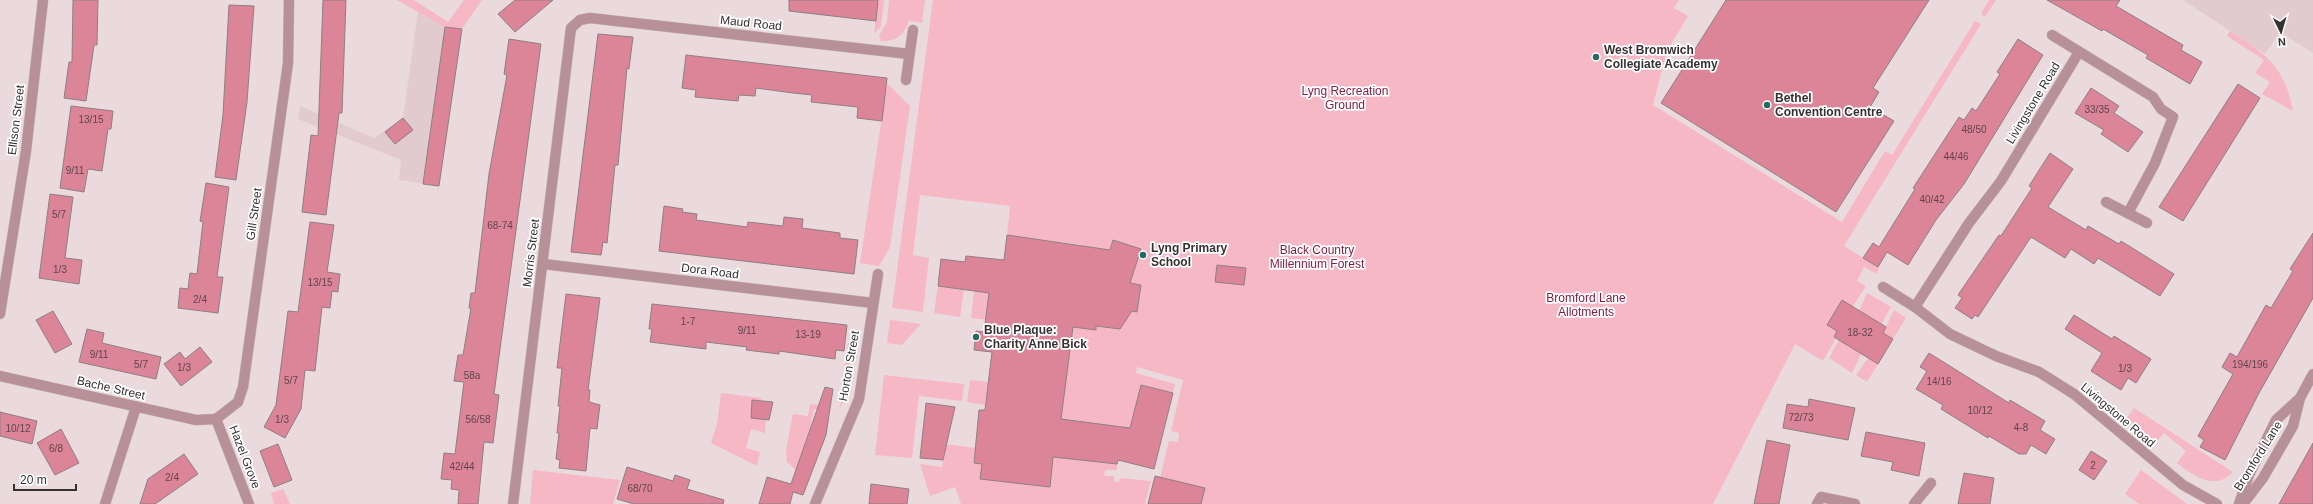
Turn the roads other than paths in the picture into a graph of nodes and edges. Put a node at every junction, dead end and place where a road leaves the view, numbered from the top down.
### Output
1 (43, 0) edge
2 (289, 0) edge
3 (590, 18) joint
4 (913, 30) dead end
5 (2052, 35) dead end
6 (2079, 52) junction
7 (909, 54) junction
8 (906, 80) dead end
9 (2106, 202) dead end
10 (2128, 214) junction
11 (2147, 224) dead end
12 (543, 264) junction
13 (878, 274) dead end
14 (1883, 287) dead end
15 (873, 303) junction
16 (1915, 307) junction
17 (0, 314) edge
18 (2313, 374) edge
19 (0, 376) edge
20 (2300, 398) junction
21 (136, 407) junction
22 (216, 419) junction
23 (1931, 483) dead end
24 (105, 504) edge
25 (249, 504) edge
26 (514, 504) edge
27 (815, 504) edge
28 (1817, 504) edge
29 (1855, 504) edge
30 (1914, 504) edge
31 (2217, 504) edge
32 (2239, 504) edge
33 (2244, 504) edge

1 - 17 street, Ellison Street
2 - 22 street, Gill Street
3 - 7 street, Maud Road
3 - 12 street, Morris Street
4 - 7 street
5 - 6 street
6 - 10 street
6 - 16 street, Livingstone Road
7 - 8 street
9 - 10 street
10 - 11 street
12 - 15 street, Dora Road
12 - 26 street, Morris Street
13 - 15 street, Horton Street
14 - 16 street, Livingstone Road
15 - 27 street, Horton Street
16 - 31 street, Livingstone Road
18 - 20 street, Bromford Lane
19 - 21 street, Bache Street
20 - 32 street, Bromford Lane
20 - 33 street, Bromford Lane
21 - 22 street, Bache Street
21 - 24 street
22 - 25 street, Hazel Grove
23 - 30 street
28 - 29 street

